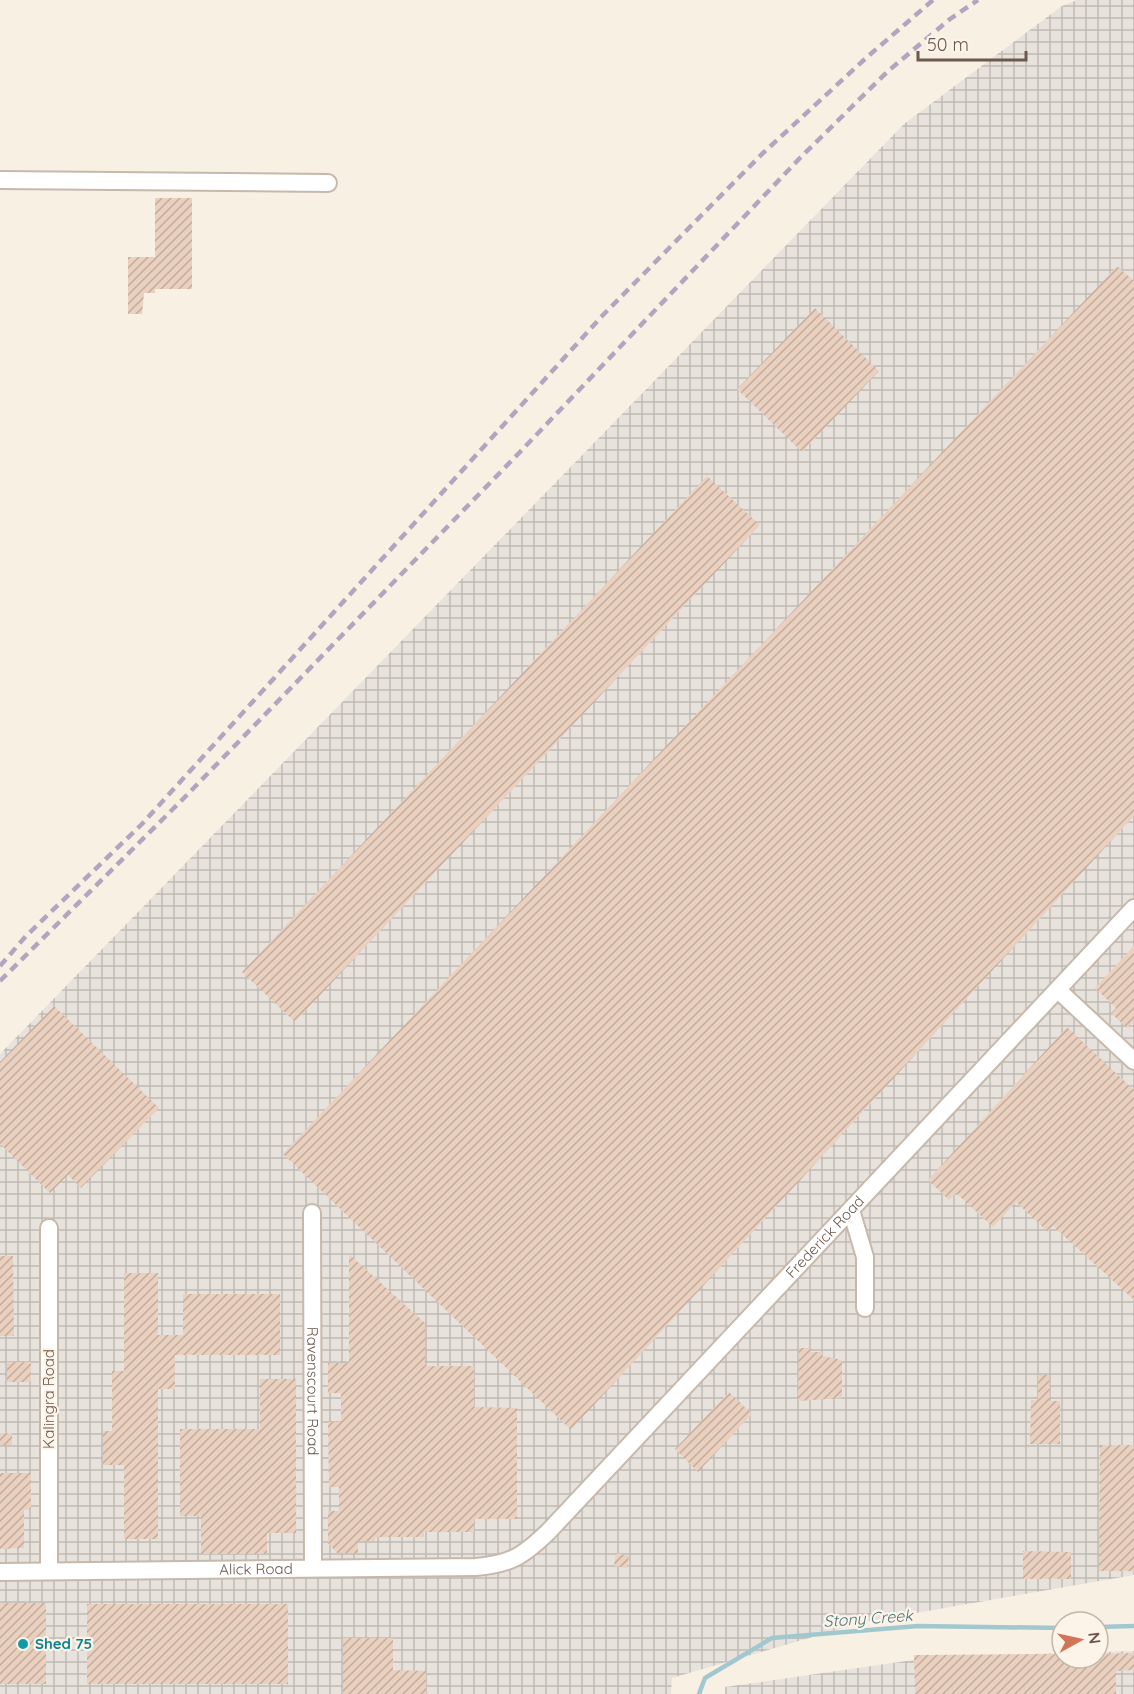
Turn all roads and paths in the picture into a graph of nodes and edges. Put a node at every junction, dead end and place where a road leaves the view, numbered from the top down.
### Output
1 (0, 180) edge
2 (328, 183) dead end
3 (1134, 908) edge
4 (1058, 990) junction
5 (1134, 1061) edge
6 (851, 1210) junction
7 (312, 1213) dead end
8 (49, 1228) dead end
9 (865, 1308) dead end
10 (512, 1561) joint
11 (313, 1568) junction
12 (49, 1571) junction
13 (0, 1572) edge

1 - 2 street
3 - 4 street, Frederick Road
4 - 5 street
4 - 6 street, Frederick Road
6 - 9 street
6 - 10 street, Frederick Road
7 - 11 street, Ravenscourt Road
8 - 12 street, Kalingra Road
10 - 11 street, Alick Road
11 - 12 street, Alick Road
12 - 13 street, Alick Road

